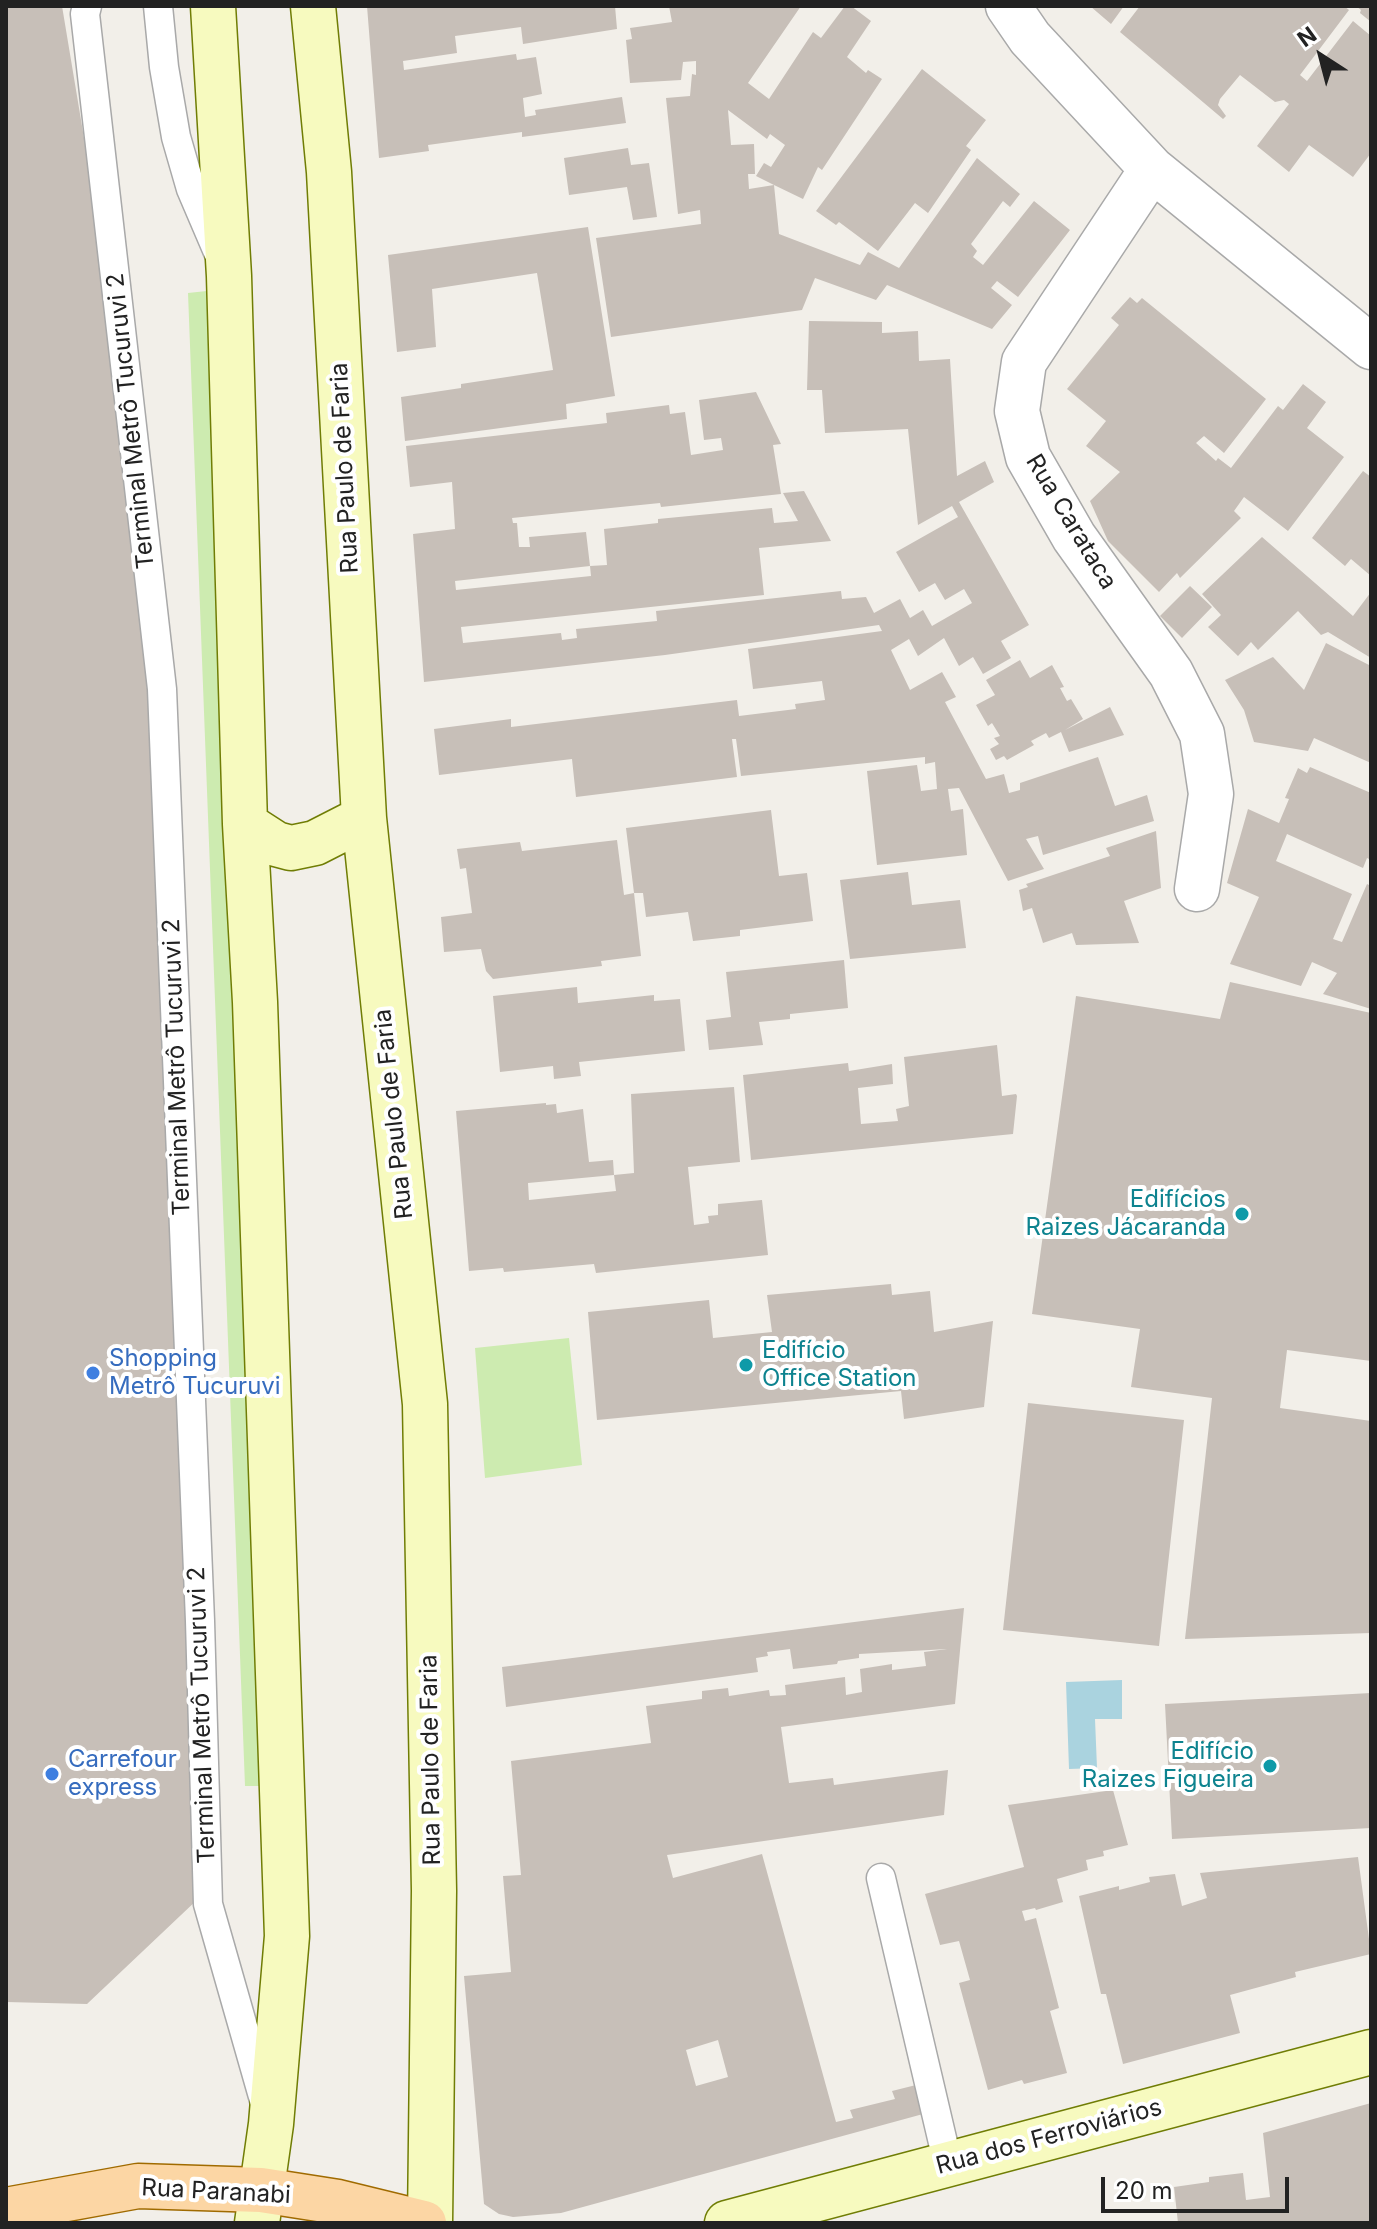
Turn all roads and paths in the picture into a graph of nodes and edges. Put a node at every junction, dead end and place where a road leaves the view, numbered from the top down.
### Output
1 (87, 6) edge
2 (158, 6) edge
3 (213, 6) edge
4 (313, 6) edge
5 (1008, 6) edge
6 (1152, 169) junction
7 (229, 276) junction
8 (1371, 347) edge
9 (364, 818) junction
10 (245, 824) junction
11 (1197, 889) dead end
12 (881, 1878) dead end
13 (1371, 2052) edge
14 (271, 2124) junction
15 (948, 2164) junction
16 (259, 2206) edge
17 (6, 2210) edge
18 (427, 2223) edge
19 (727, 2223) edge

1 - 14 lane, Terminal Metrô Tucuruvi 2
2 - 7 lane
3 - 7 street
4 - 9 street, Rua Paulo de Faria
5 - 6 street
6 - 8 street
6 - 11 street, Rua Carataca
7 - 10 street
9 - 10 street
9 - 18 street, Rua Paulo de Faria
10 - 14 street
12 - 15 lane
13 - 15 street, Rua dos Ferroviários
14 - 16 street
15 - 19 street, Rua dos Ferroviários
16 - 17 main road, Rua Paranabi
16 - 18 main road, Rua Paranabi

